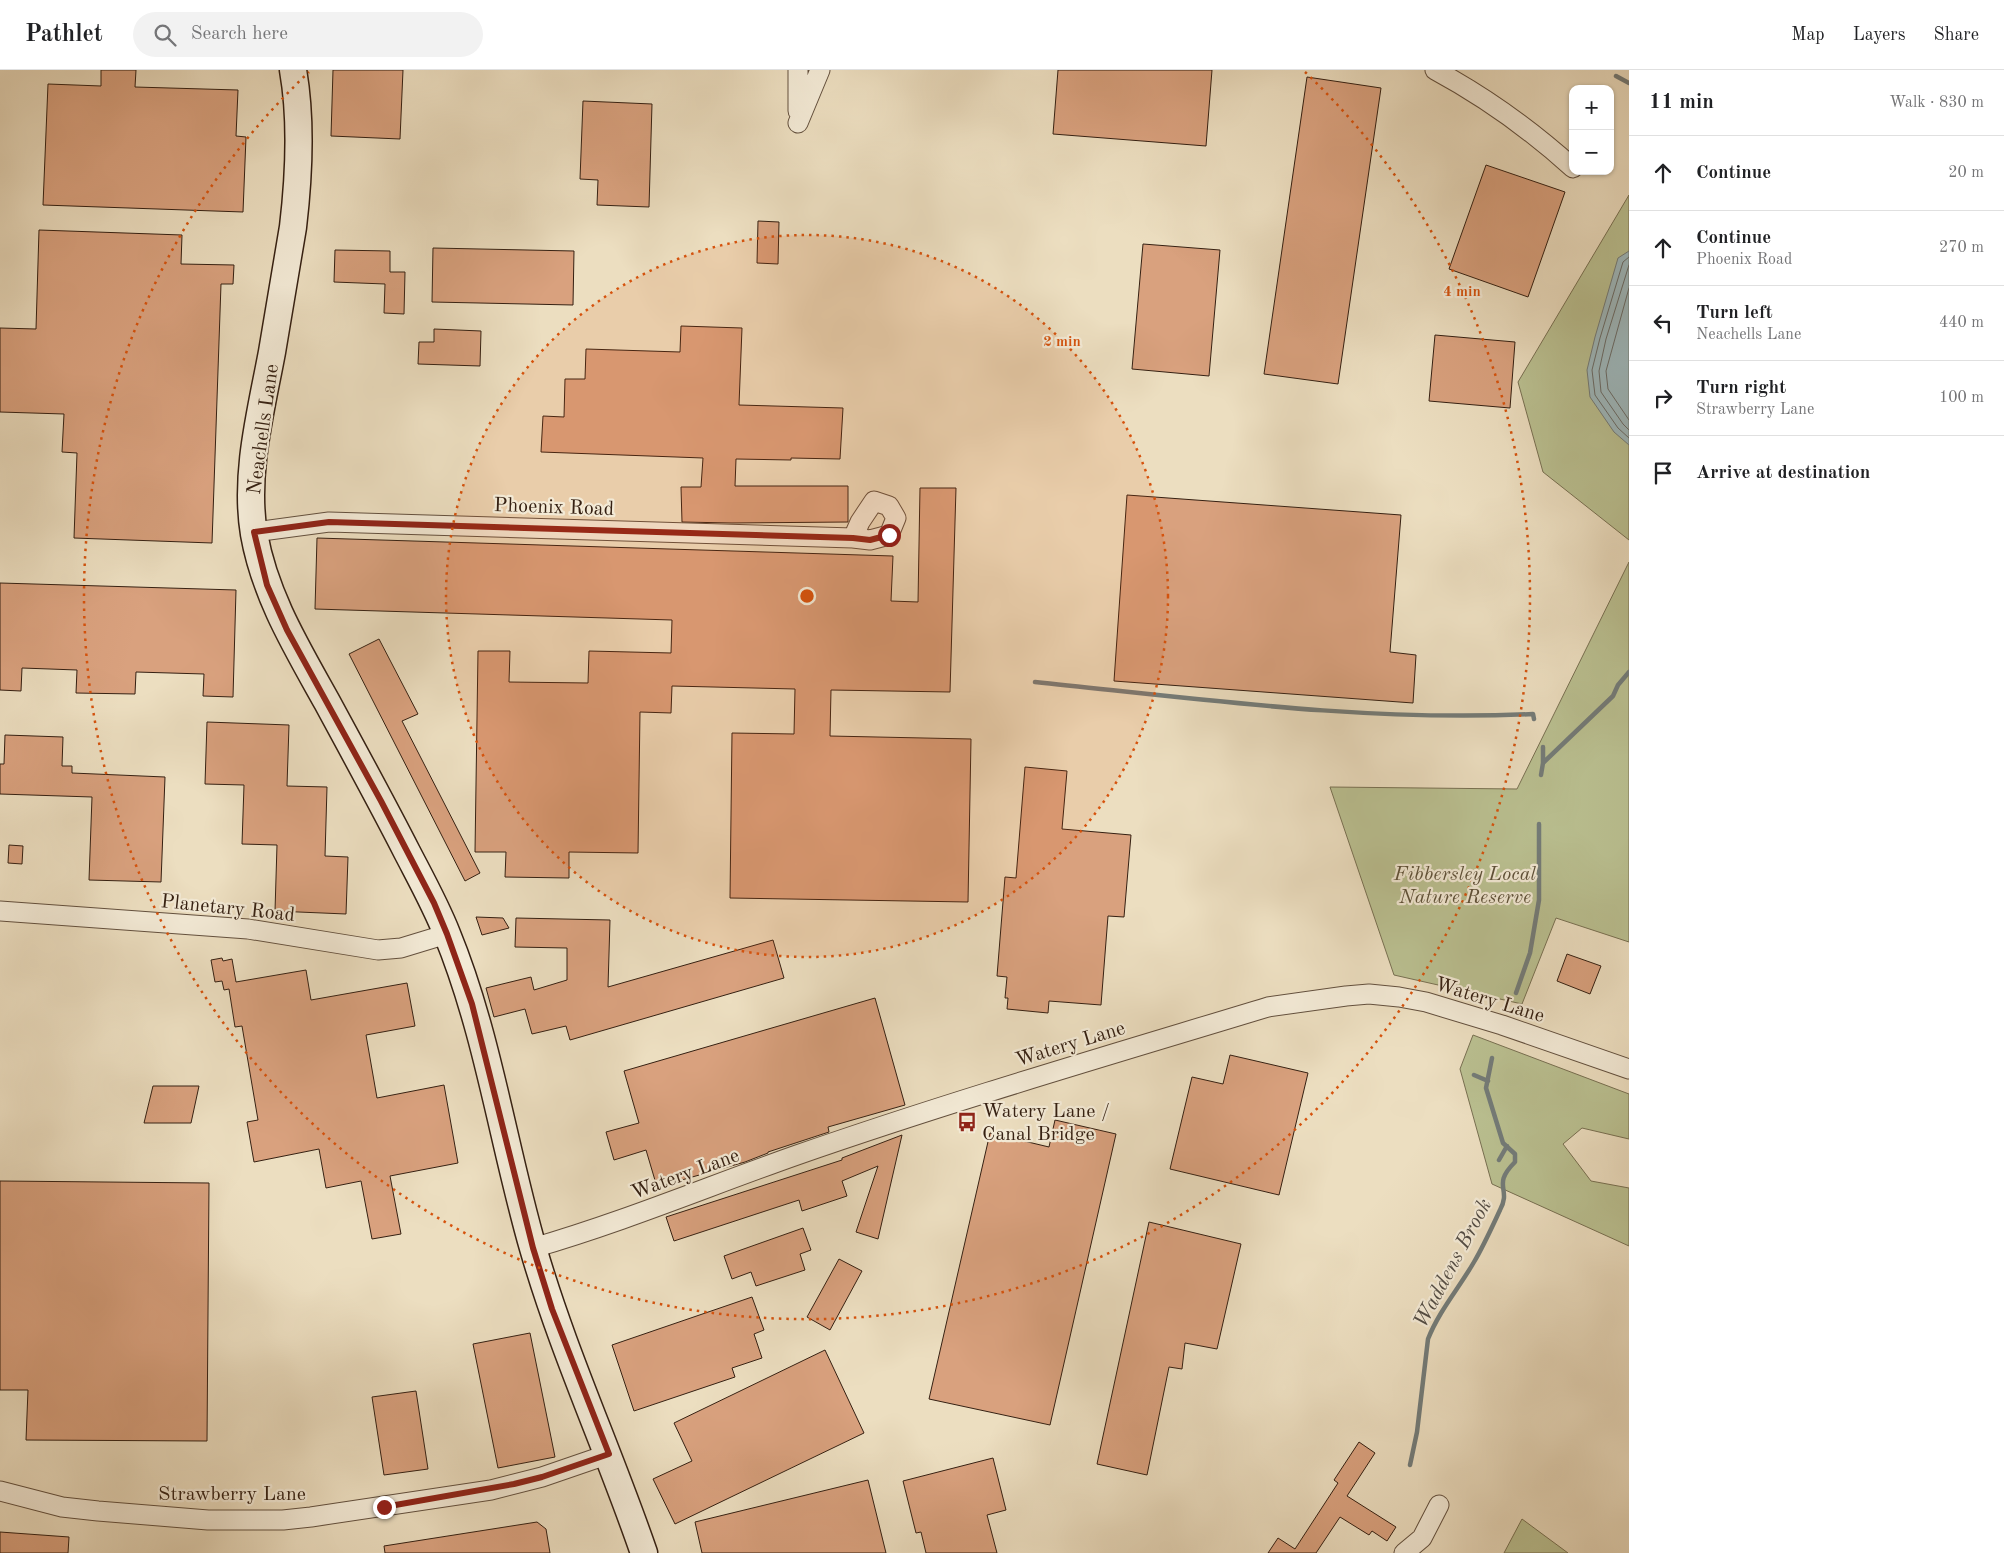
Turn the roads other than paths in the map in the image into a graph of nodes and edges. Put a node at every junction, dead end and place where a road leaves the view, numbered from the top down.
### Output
1 (293, 70) edge
2 (798, 70) edge
3 (820, 70) edge
4 (1435, 70) edge
5 (1569, 165) edge
6 (254, 532) junction
7 (853, 538) dead end
8 (0, 911) edge
9 (447, 934) junction
10 (1629, 1069) edge
11 (533, 1248) junction
12 (609, 1454) junction
13 (0, 1491) edge
14 (1439, 1505) dead end
15 (644, 1553) edge
16 (1404, 1553) edge

1 - 6 street, Neachells Lane
2 - 3 street
4 - 5 street
6 - 7 street, Phoenix Road
6 - 9 street, Neachells Lane
8 - 9 street, Planetary Road
9 - 11 street, Neachells Lane
10 - 11 street, Watery Lane
11 - 12 street, Neachells Lane
12 - 13 street, Strawberry Lane
12 - 15 street, Neachells Lane
14 - 16 street

